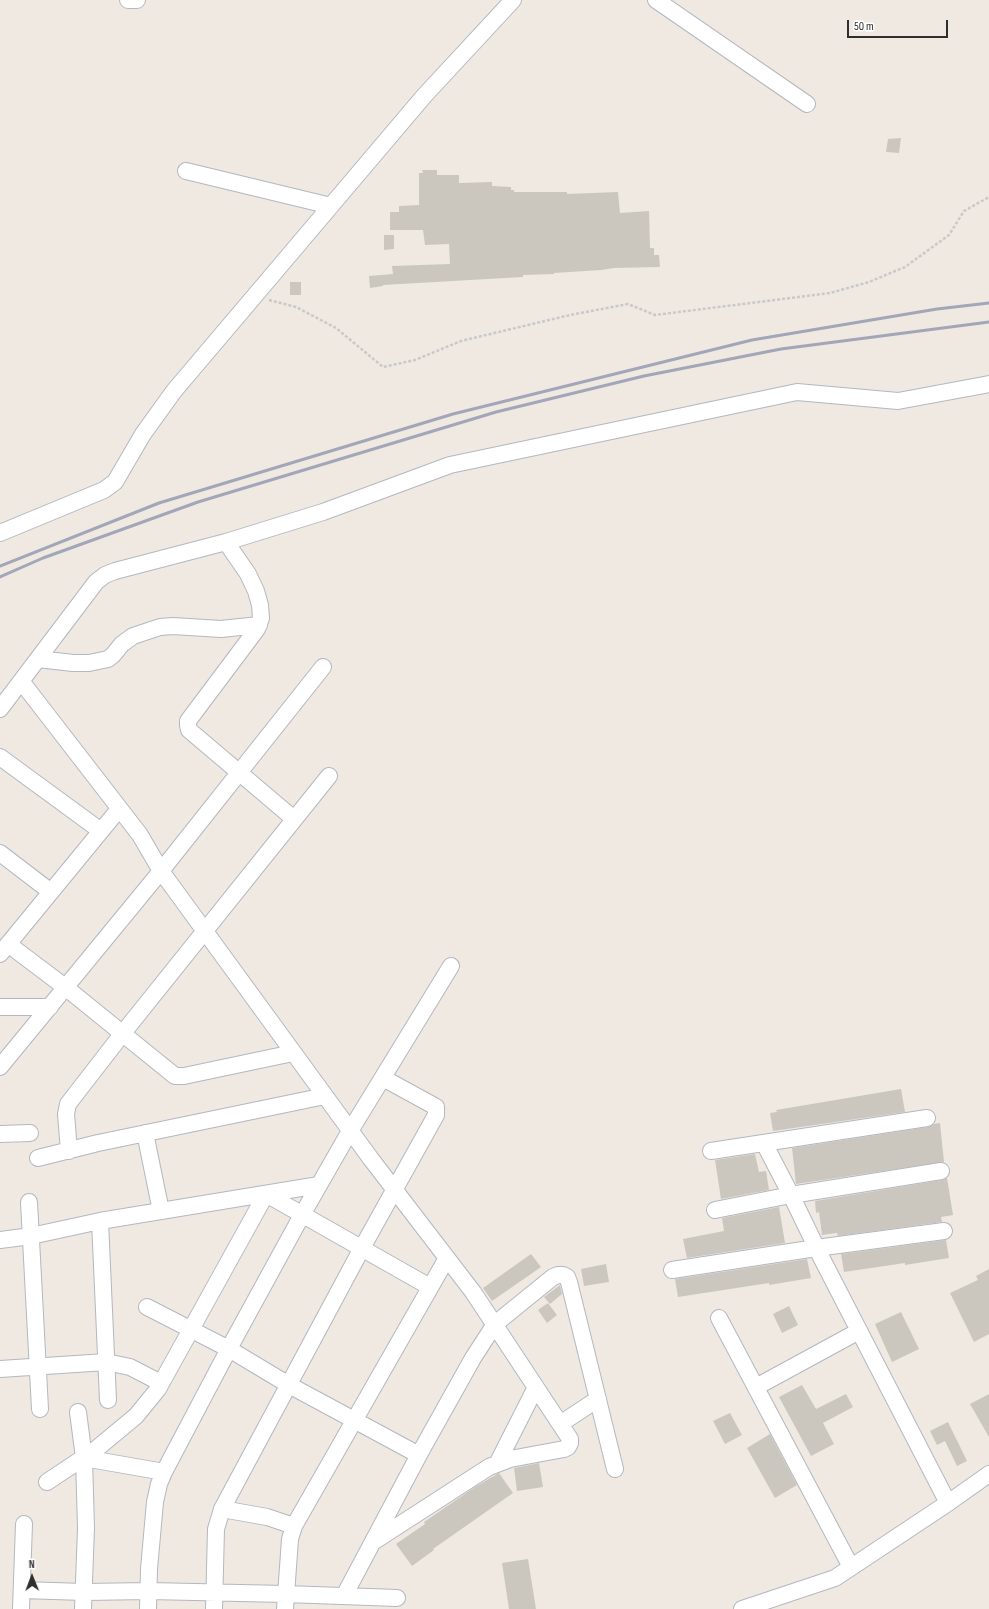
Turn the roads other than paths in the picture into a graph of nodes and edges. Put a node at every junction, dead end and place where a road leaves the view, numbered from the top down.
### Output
1 (128, 0) edge
2 (137, 0) edge
3 (513, 0) edge
4 (656, 0) edge
5 (808, 104) dead end
6 (186, 171) dead end
7 (331, 206) junction
8 (989, 384) edge
9 (0, 534) edge
10 (226, 542) junction
11 (258, 625) junction
12 (38, 659) junction
13 (323, 667) dead end
14 (21, 681) junction
15 (0, 709) edge
16 (0, 757) edge
17 (239, 773) junction
18 (328, 776) dead end
19 (119, 809) junction
20 (294, 819) junction
21 (101, 831) junction
22 (0, 853) edge
23 (162, 871) junction
24 (51, 892) junction
25 (206, 930) junction
26 (4, 949) edge
27 (451, 966) dead end
28 (65, 987) junction
29 (50, 1006) junction
30 (0, 1007) edge
31 (123, 1033) junction
32 (293, 1053) junction
33 (0, 1067) edge
34 (383, 1078) junction
35 (325, 1096) junction
36 (927, 1118) dead end
37 (350, 1131) junction
38 (30, 1133) dead end
39 (145, 1133) junction
40 (0, 1134) edge
41 (764, 1143) junction
42 (69, 1150) junction
43 (711, 1151) dead end
44 (38, 1158) dead end
45 (941, 1171) dead end
46 (319, 1185) junction
47 (394, 1190) junction
48 (266, 1194) junction
49 (792, 1195) junction
50 (30, 1202) dead end
51 (715, 1210) dead end
52 (161, 1211) junction
53 (302, 1215) junction
54 (100, 1222) junction
55 (944, 1231) dead end
56 (31, 1236) junction
57 (0, 1240) edge
58 (362, 1248) junction
59 (816, 1248) junction
60 (447, 1258) junction
61 (672, 1270) dead end
62 (430, 1287) junction
63 (147, 1307) dead end
64 (719, 1318) dead end
65 (495, 1324) junction
66 (191, 1330) junction
67 (859, 1331) junction
68 (229, 1349) junction
69 (106, 1362) junction
70 (38, 1367) junction
71 (0, 1369) edge
72 (161, 1383) junction
73 (289, 1385) junction
74 (536, 1387) junction
75 (756, 1388) junction
76 (598, 1398) junction
77 (108, 1400) dead end
78 (40, 1409) dead end
79 (78, 1412) dead end
80 (353, 1421) junction
81 (560, 1424) junction
82 (419, 1456) junction
83 (84, 1458) junction
84 (498, 1462) junction
85 (615, 1469) dead end
86 (164, 1472) junction
87 (989, 1474) edge
88 (47, 1482) dead end
89 (948, 1503) junction
90 (222, 1509) junction
91 (24, 1524) dead end
92 (294, 1526) junction
93 (373, 1542) junction
94 (851, 1567) junction
95 (22, 1590) junction
96 (149, 1591) junction
97 (84, 1592) junction
98 (344, 1596) junction
99 (397, 1598) dead end
100 (214, 1601) edge
101 (285, 1601) edge
102 (21, 1609) edge
103 (84, 1609) edge
104 (148, 1609) edge
105 (742, 1609) edge

1 - 2 street
3 - 7 street
4 - 5 street
6 - 7 street
7 - 9 street
8 - 10 street
10 - 11 street
10 - 12 street
11 - 12 street
11 - 17 street
12 - 14 street
13 - 17 street
14 - 15 street
14 - 19 street
16 - 21 street
17 - 20 street
17 - 23 street
18 - 20 street
19 - 21 street
19 - 23 street
20 - 25 street
21 - 24 street
22 - 24 street
23 - 25 street
23 - 28 street
24 - 26 street
25 - 31 street
25 - 32 street
26 - 28 street
27 - 34 street
28 - 29 street
28 - 31 street
29 - 30 street
29 - 33 street
31 - 32 street
31 - 42 street
32 - 35 street
34 - 37 street
34 - 47 street
35 - 37 street
35 - 39 street
36 - 41 street
37 - 46 street
37 - 47 street
38 - 40 street
39 - 42 street
39 - 52 street
41 - 43 street
41 - 49 street
42 - 44 street
45 - 49 street
46 - 48 street
46 - 53 street
47 - 58 street
47 - 60 street
48 - 52 street
48 - 53 street
48 - 66 street
49 - 51 street
49 - 59 street
50 - 56 street
52 - 54 street
53 - 58 street
53 - 68 street
54 - 56 street
54 - 69 street
55 - 59 street
56 - 57 street
56 - 70 street
58 - 62 street
58 - 73 street
59 - 61 street
59 - 67 street
60 - 62 street
60 - 65 street
62 - 80 street
63 - 66 street
64 - 75 street
65 - 74 street
65 - 76 street
65 - 82 street
66 - 68 street
66 - 72 street
67 - 75 street
67 - 89 street
68 - 73 street
68 - 86 street
69 - 70 street
69 - 72 street
69 - 77 street
70 - 71 street
70 - 78 street
72 - 83 street
73 - 80 street
73 - 90 street
74 - 81 street
74 - 84 street
75 - 94 street
76 - 81 street
76 - 85 street
79 - 83 street
80 - 82 street
80 - 92 street
81 - 84 street
82 - 93 street
83 - 86 street
83 - 88 street
83 - 97 street
84 - 93 street
86 - 96 street
87 - 89 street
89 - 94 street
90 - 92 street
90 - 100 street
91 - 95 street
92 - 101 street
93 - 98 street
94 - 105 street
95 - 97 street
95 - 102 street
96 - 97 street
96 - 100 street
96 - 104 street
97 - 103 street
98 - 99 street
98 - 101 street
100 - 101 street

